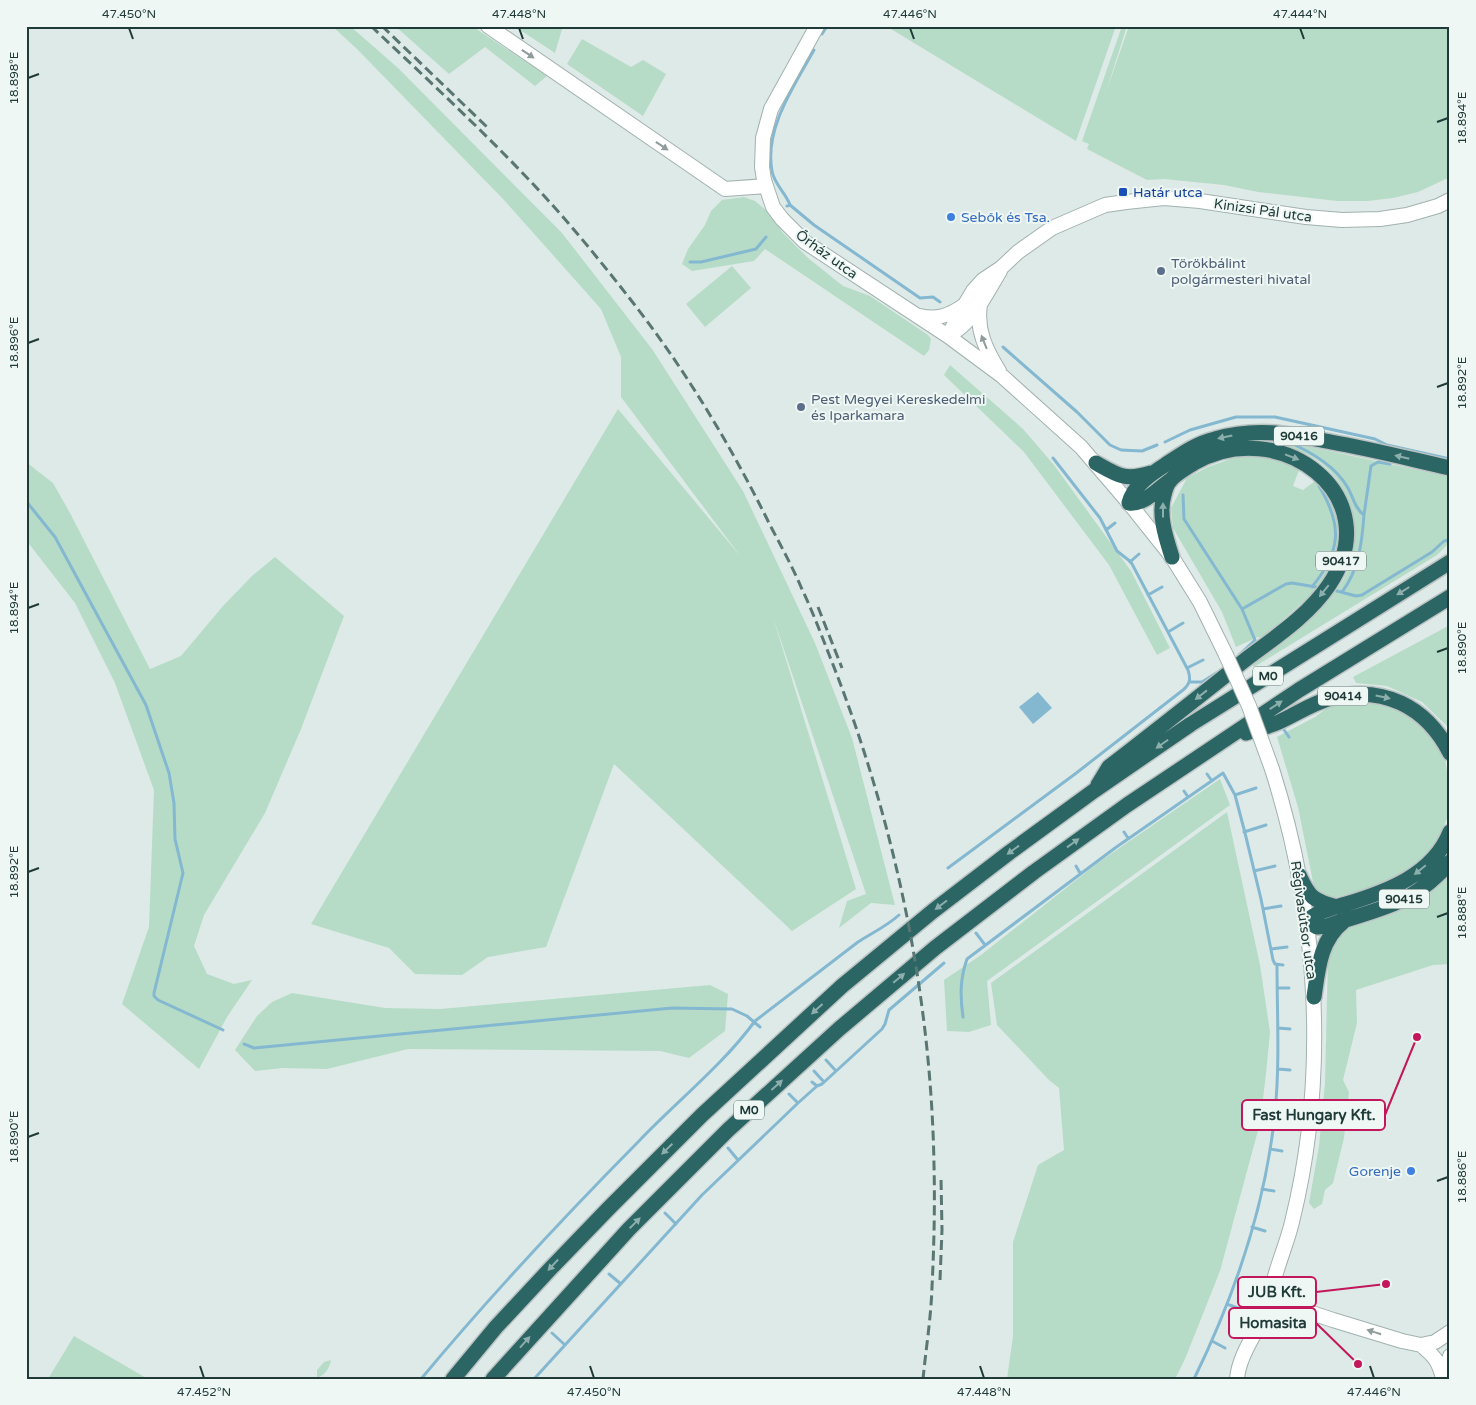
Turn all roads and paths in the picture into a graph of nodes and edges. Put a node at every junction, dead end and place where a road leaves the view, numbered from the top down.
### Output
1 (488, 26) edge
2 (817, 26) edge
3 (766, 186) junction
4 (1450, 200) edge
5 (1001, 268) junction
6 (980, 304) junction
7 (964, 306) junction
8 (918, 316) junction
9 (948, 336) junction
10 (1002, 376) junction
11 (1096, 463) junction
12 (1450, 468) edge
13 (1155, 472) junction
14 (1170, 480) junction
15 (1129, 502) junction
16 (1172, 557) junction
17 (1450, 562) edge
18 (1450, 597) edge
19 (1220, 742) junction
20 (1450, 753) edge
21 (1095, 790) junction
22 (1450, 832) edge
23 (1450, 862) edge
24 (1299, 875) junction
25 (1337, 907) junction
26 (1348, 918) junction
27 (1307, 921) junction
28 (1314, 996) junction
29 (1277, 1271) junction
30 (1298, 1308) junction
31 (1264, 1310) junction
32 (1450, 1332) edge
33 (1421, 1345) junction
34 (1450, 1356) edge
35 (1235, 1375) edge
36 (1442, 1378) edge
37 (453, 1379) edge
38 (493, 1379) edge

1 -> 3 street
2 - 3 street, Őrház utca
3 - 8 street, Őrház utca
4 - 5 street, Kinizsi Pál utca
5 - 6 street, Kinizsi Pál utca
5 - 7 street, Kinizsi Pál utca
6 - 9 street, Kinizsi Pál utca
10 -> 6 street
7 - 8 street
7 - 9 street, Kinizsi Pál utca
8 - 9 street, Őrház utca
9 - 10 street, Őrház utca
10 - 11 street, Őrház utca
11 - 13 highway, 90416
11 - 15 street, Őrház utca
12 -> 13 highway, 90416
13 - 15 highway, 90416
14 - 15 highway, 90417
16 -> 14 highway
14 -> 21 highway, 90417
15 - 16 street, Régivasútsor utca
16 - 24 street, Régivasútsor utca, bridge
17 -> 21 highway, M0
19 -> 18 highway, M0
19 -> 20 highway, 90414
38 -> 19 highway, M0
21 -> 37 highway, M0
22 -> 25 highway
23 - 26 highway, 90415
24 - 25 highway
24 - 27 street, Régivasútsor utca
25 - 27 highway
26 - 27 highway, 90415
26 - 28 highway, 90415
27 - 28 street, Régivasútsor utca
28 - 29 street, Régivasútsor utca
29 - 30 street
29 - 31 street, Régivasútsor utca
30 - 31 street
33 -> 30 street
31 - 35 street, Régivasútsor utca
32 - 33 street
33 - 36 street
34 - 36 street

